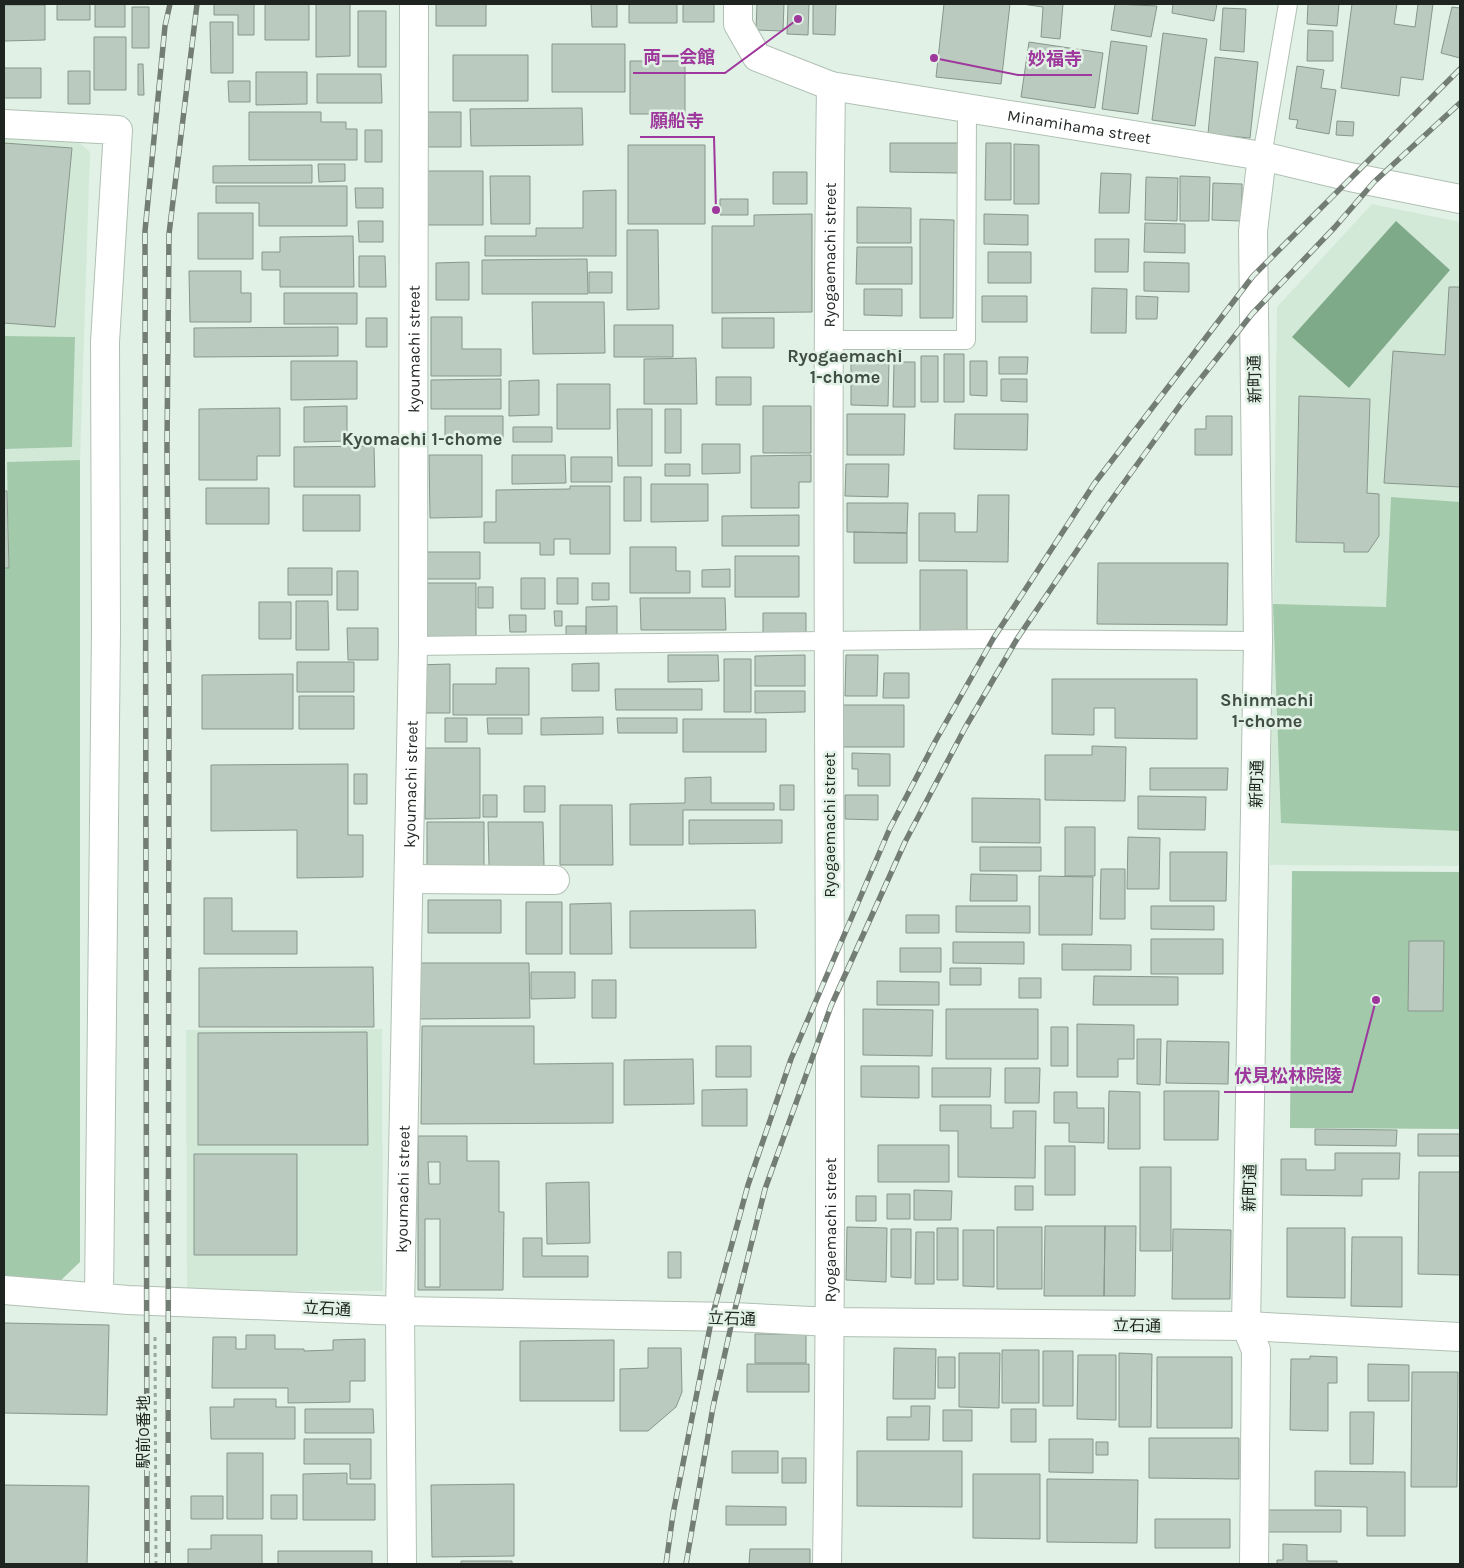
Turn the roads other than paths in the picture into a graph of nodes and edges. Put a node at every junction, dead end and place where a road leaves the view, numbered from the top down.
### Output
1 (414, 4) edge
2 (738, 4) edge
3 (1288, 4) edge
4 (831, 86) junction
5 (967, 107) junction
6 (4, 124) edge
7 (1262, 156) junction
8 (1460, 199) edge
9 (828, 340) junction
10 (829, 641) junction
11 (1258, 641) junction
12 (413, 646) junction
13 (409, 879) junction
14 (555, 880) dead end
15 (4, 1290) edge
16 (99, 1297) junction
17 (400, 1311) junction
18 (831, 1322) junction
19 (1246, 1326) junction
20 (1460, 1337) edge
21 (402, 1564) edge
22 (827, 1564) edge
23 (1254, 1564) edge

1 - 12 street, kyoumachi street
2 - 4 street, Minamihama street
3 - 7 lane, 新町通
4 - 5 street, Minamihama street
4 - 9 street, Ryogaemachi street
5 - 7 street, Minamihama street
5 - 9 lane
6 - 16 street
7 - 8 street, Minamihama street
7 - 11 street, 新町通
9 - 10 street, Ryogaemachi street
10 - 11 lane
10 - 12 lane
10 - 18 street, Ryogaemachi street
11 - 19 street, 新町通
12 - 13 street, kyoumachi street
13 - 14 street
13 - 17 street, kyoumachi street
15 - 16 street, 立石通
16 - 17 street, 立石通
17 - 18 street, 立石通
17 - 21 street, kyoumachi street
18 - 19 street, 立石通
18 - 22 street, Ryogaemachi street
19 - 20 street, 立石通
19 - 23 street, 新町通

